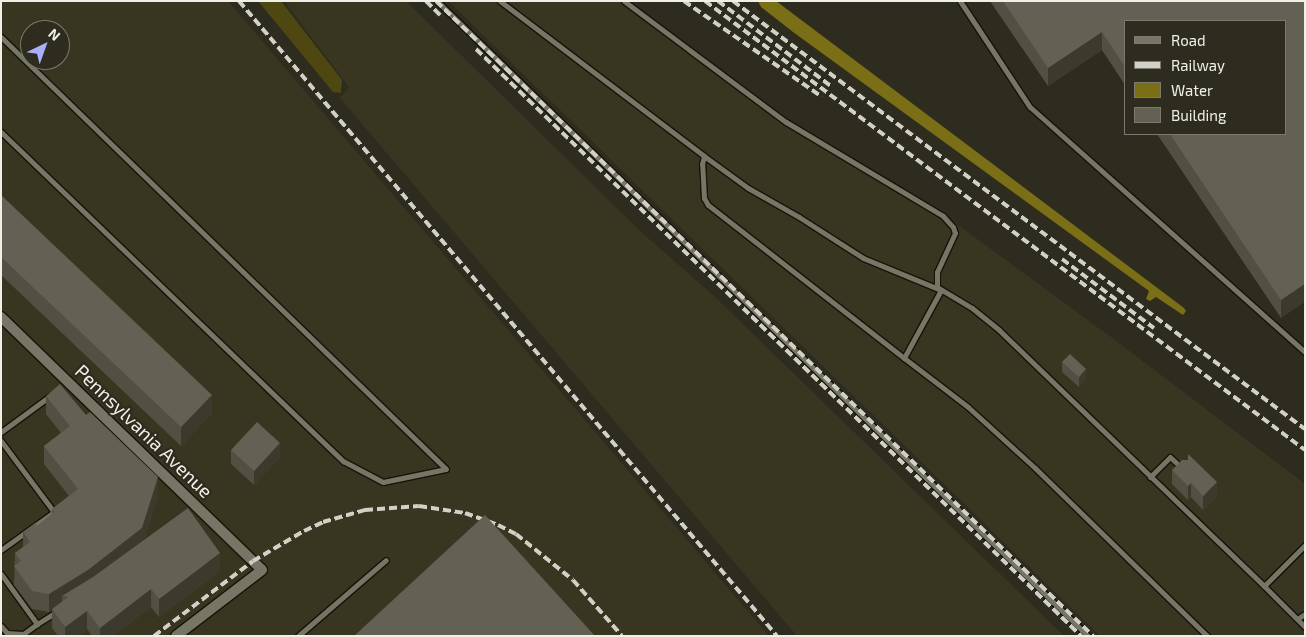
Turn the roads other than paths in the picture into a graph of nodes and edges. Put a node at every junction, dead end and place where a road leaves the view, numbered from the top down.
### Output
1 (438, 1) edge
2 (500, 1) edge
3 (624, 1) edge
4 (960, 1) edge
5 (1, 37) edge
6 (1, 132) edge
7 (704, 156) junction
8 (941, 290) junction
9 (1, 316) edge
10 (1305, 352) edge
11 (904, 358) junction
12 (56, 390) edge
13 (1, 432) edge
14 (1, 441) edge
15 (1185, 471) edge
16 (1150, 476) junction
17 (1305, 545) edge
18 (1, 550) edge
19 (386, 560) dead end
20 (1, 574) edge
21 (1264, 586) junction
22 (60, 609) edge
23 (1305, 614) edge
24 (1297, 619) junction
25 (37, 624) junction
26 (1, 626) edge
27 (1305, 627) edge
28 (24, 635) edge
29 (176, 636) edge
30 (298, 636) edge
31 (1088, 636) edge
32 (1207, 636) edge

1 - 31 lane
2 - 7 lane
3 - 8 lane
4 - 10 lane
5 - 6 lane
7 - 8 lane
7 - 11 lane
8 - 11 lane
8 - 16 lane
9 - 29 street, Pennsylvania Avenue
11 - 32 lane
12 - 13 lane
14 - 18 lane
15 - 16 lane
16 - 21 lane
17 - 21 lane
19 - 30 lane
20 - 25 lane
21 - 24 lane
22 - 25 lane
23 - 24 lane
24 - 27 lane
25 - 28 lane
26 - 28 lane

